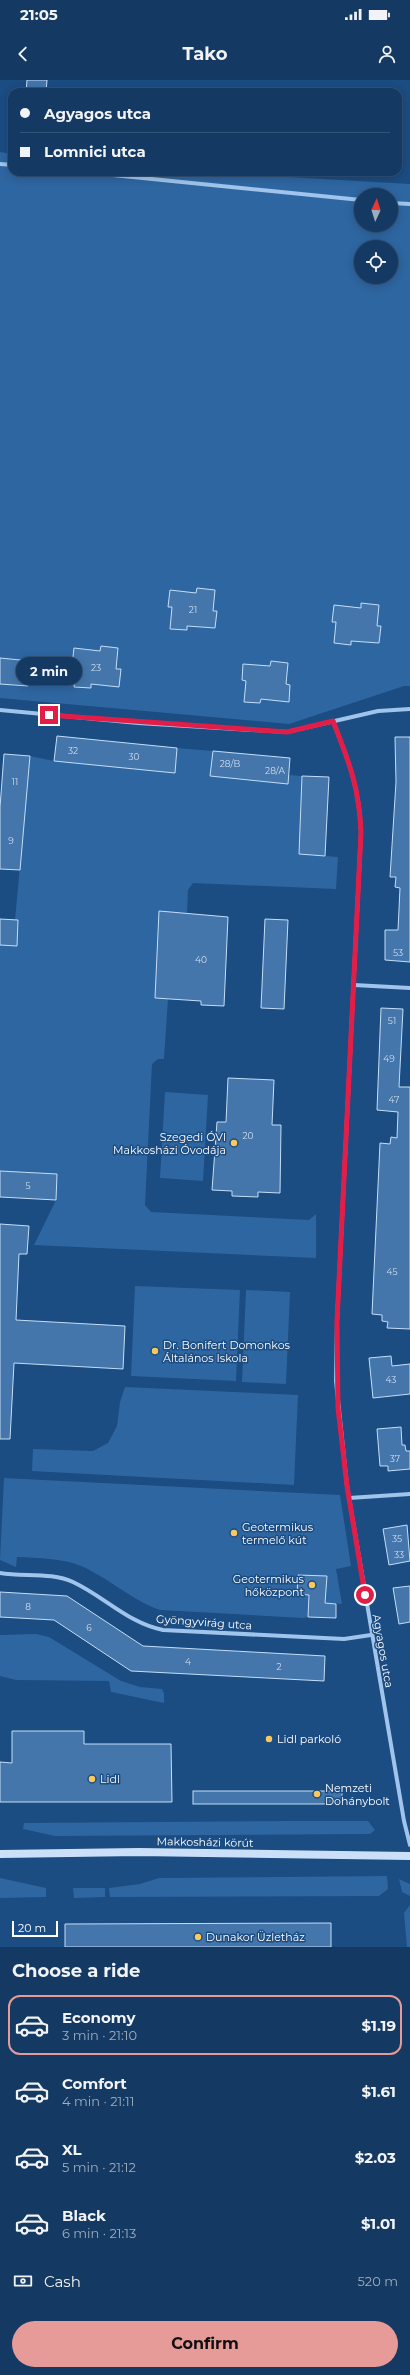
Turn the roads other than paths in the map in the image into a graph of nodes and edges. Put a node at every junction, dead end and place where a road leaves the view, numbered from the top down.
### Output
1 (123, 176) edge
2 (354, 199) edge
3 (398, 203) edge
4 (410, 204) edge
5 (410, 709) edge
6 (0, 710) edge
7 (333, 721) junction
8 (354, 985) junction
9 (410, 988) edge
10 (410, 1494) edge
11 (349, 1498) junction
12 (0, 1573) edge
13 (371, 1635) junction
14 (410, 1845) edge
15 (0, 1854) edge
16 (410, 1856) edge

1 - 2 street
3 - 4 street
5 - 7 street
6 - 7 street
7 - 8 street, Agyagos utca
8 - 9 street
8 - 11 street, Agyagos utca
10 - 11 street
11 - 13 street, Agyagos utca
12 - 13 street, Gyöngyvirág utca
13 - 14 street, Agyagos utca
15 - 16 main road, Makkosházi körút

